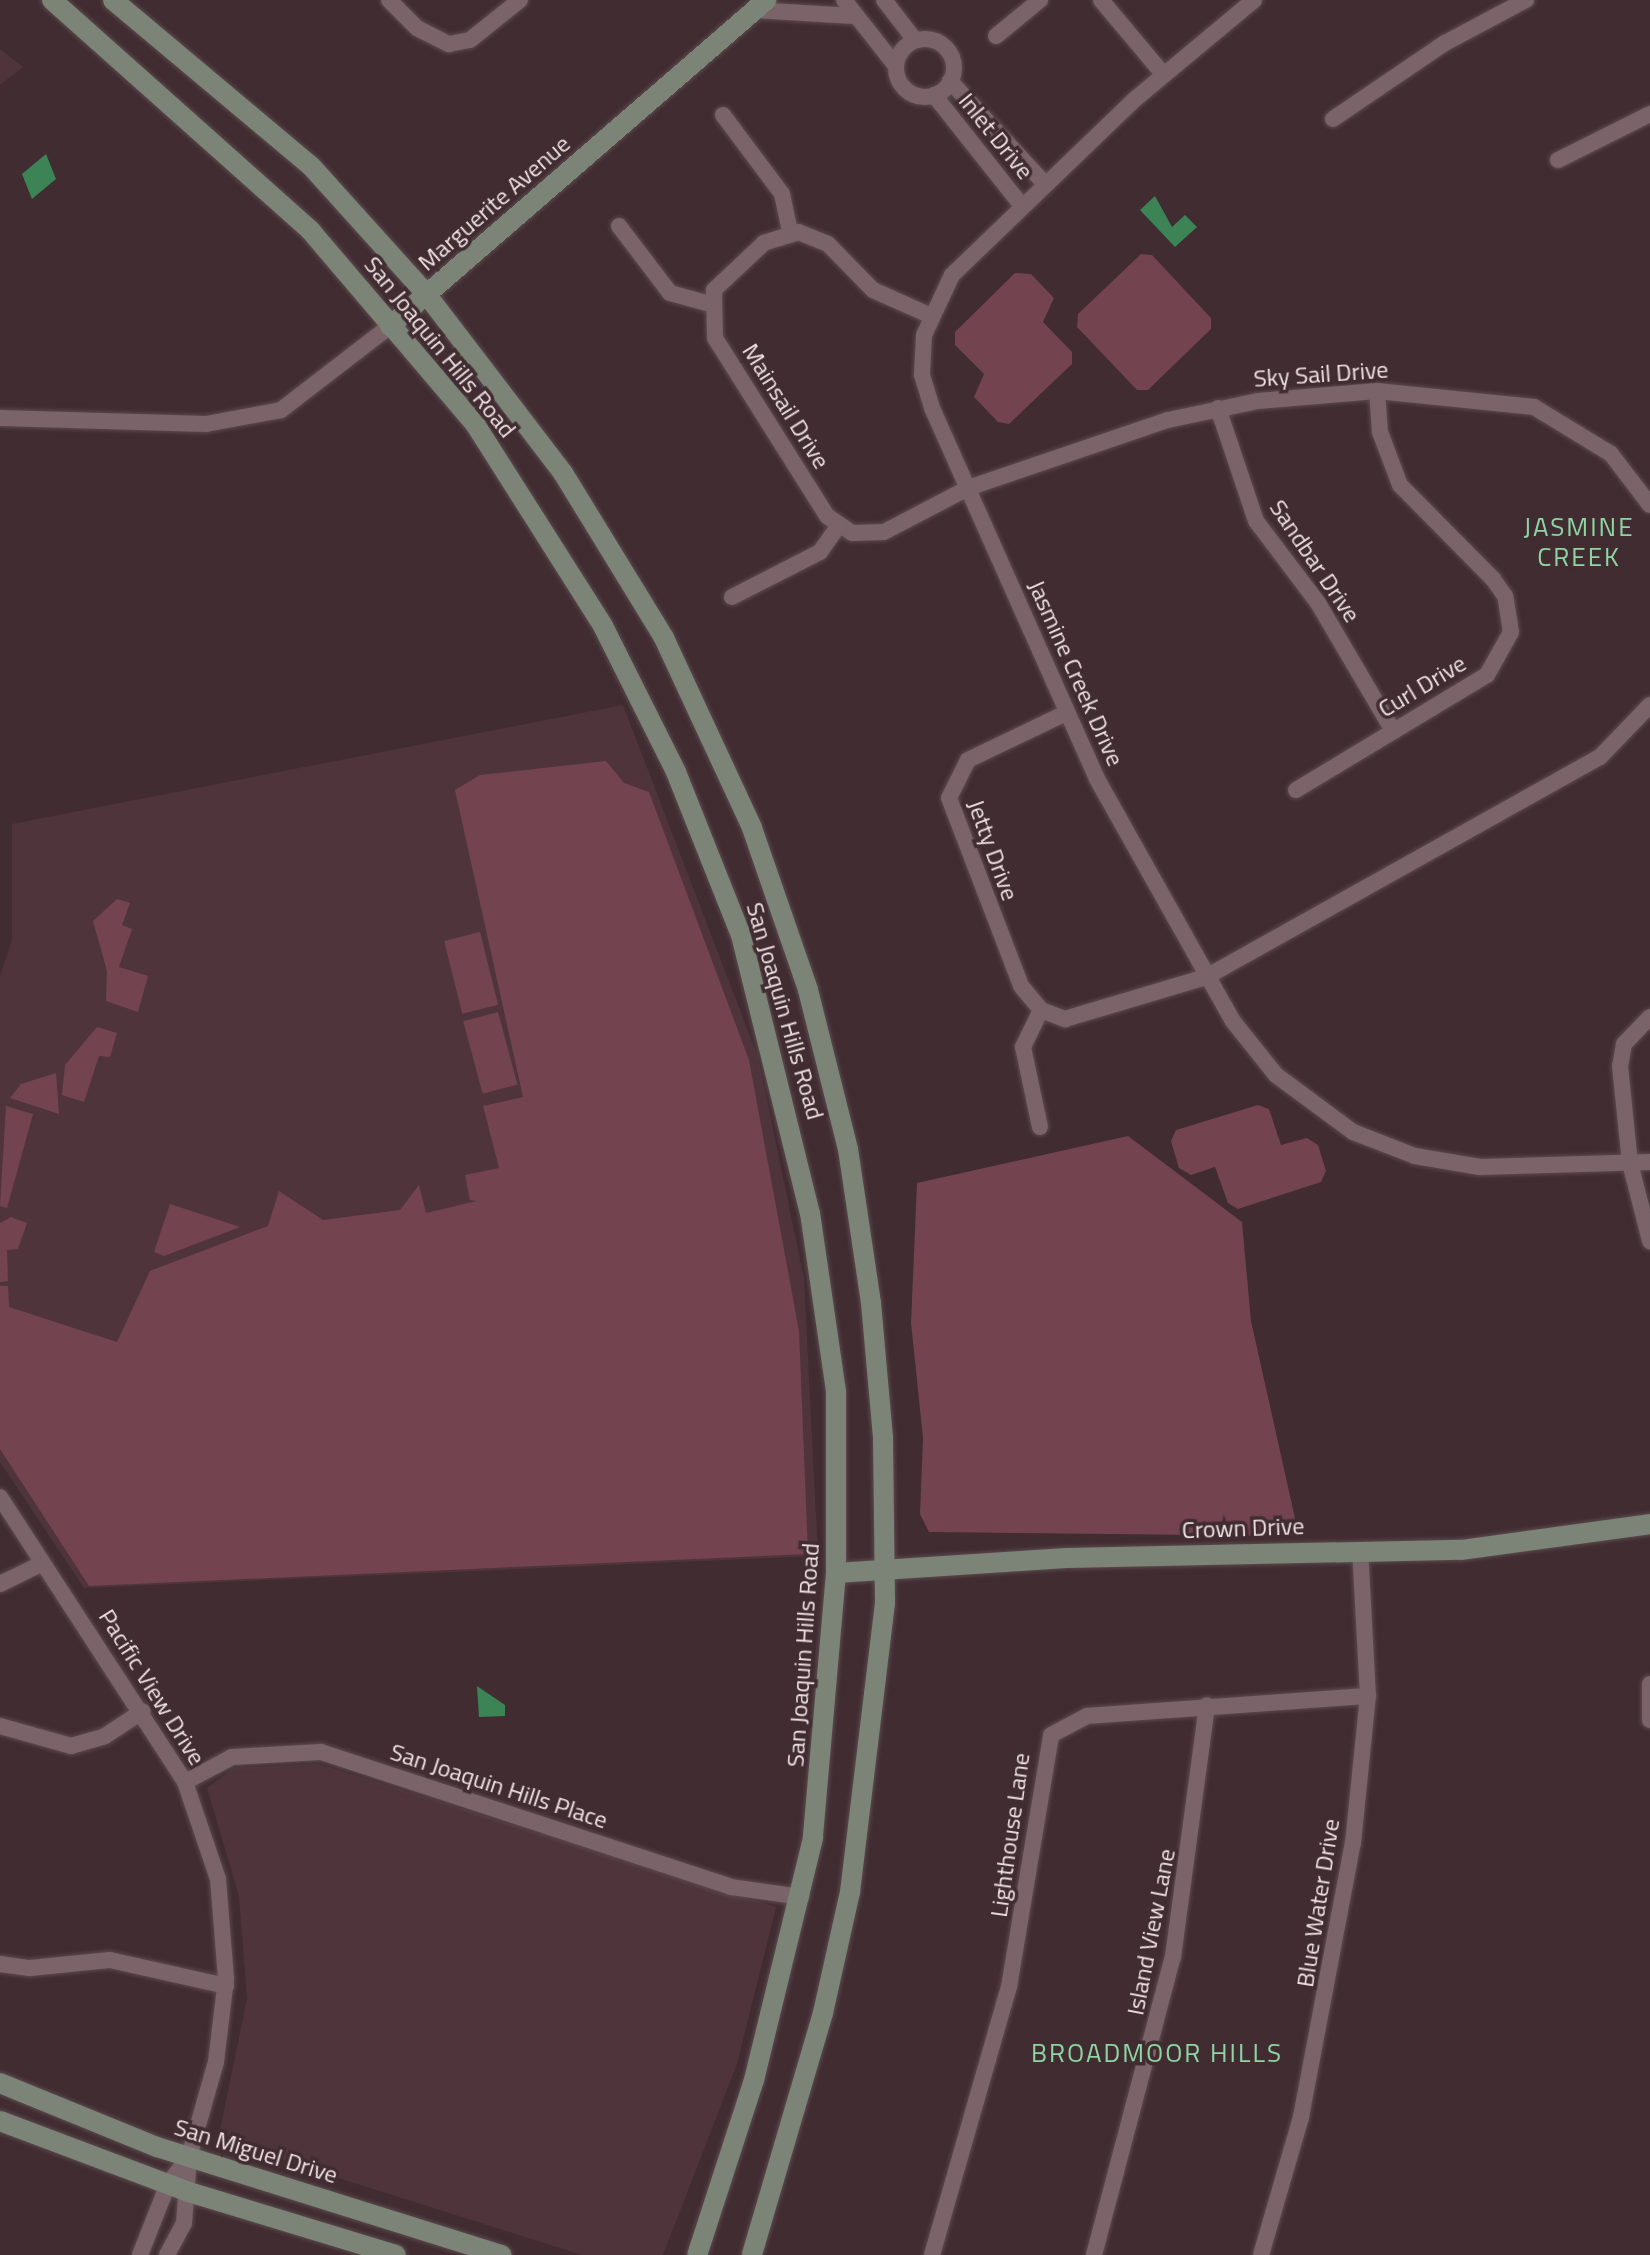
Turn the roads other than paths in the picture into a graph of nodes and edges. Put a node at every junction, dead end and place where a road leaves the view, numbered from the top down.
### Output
1 (52, 0) edge
2 (113, 0) edge
3 (389, 0) edge
4 (520, 0) edge
5 (844, 0) edge
6 (884, 0) edge
7 (1040, 0) edge
8 (1101, 0) edge
9 (1254, 0) edge
10 (1526, 0) edge
11 (760, 5) edge
12 (853, 16) junction
13 (996, 36) dead end
14 (915, 40) junction
15 (896, 66) junction
16 (1163, 74) junction
17 (950, 81) junction
18 (934, 95) junction
19 (1650, 114) edge
20 (723, 115) dead end
21 (1333, 119) dead end
22 (1558, 160) dead end
23 (1045, 184) junction
24 (1022, 206) junction
25 (619, 226) dead end
26 (790, 232) junction
27 (427, 295) junction
28 (710, 304) junction
29 (929, 315) junction
30 (390, 326) junction
31 (1377, 391) junction
32 (1218, 408) junction
33 (0, 418) edge
34 (968, 488) junction
35 (1650, 505) edge
36 (838, 526) junction
37 (732, 597) dead end
38 (1650, 705) edge
39 (1066, 713) junction
40 (1393, 731) junction
41 (1296, 790) dead end
42 (1206, 977) junction
43 (1041, 1010) junction
44 (1650, 1017) edge
45 (1040, 1127) dead end
46 (1650, 1162) edge
47 (1630, 1163) junction
48 (1650, 1241) edge
49 (0, 1497) edge
50 (1650, 1524) edge
51 (1360, 1550) junction
52 (39, 1565) junction
53 (884, 1567) junction
54 (836, 1573) junction
55 (0, 1584) edge
56 (1650, 1684) edge
57 (1368, 1696) junction
58 (1207, 1705) junction
59 (143, 1711) junction
60 (1650, 1720) edge
61 (0, 1726) edge
62 (185, 1782) junction
63 (801, 1897) junction
64 (0, 1964) edge
65 (226, 1986) junction
66 (0, 2083) edge
67 (0, 2121) edge
68 (189, 2157) junction
69 (168, 2184) junction
70 (189, 2192) junction
71 (140, 2255) edge
72 (167, 2255) edge
73 (396, 2255) edge
74 (501, 2255) edge
75 (697, 2255) edge
76 (752, 2255) edge
77 (932, 2255) edge
78 (1094, 2255) edge
79 (1261, 2255) edge

1 - 30 main road, San Joaquin Hills Road
2 - 27 main road, San Joaquin Hills Road
3 - 4 street
5 - 12 street, Inlet Drive
6 - 14 street, Inlet Drive
7 - 13 street
8 - 16 street
9 - 16 street, Jasmine Creek Drive
10 - 21 street
11 - 12 street
11 - 27 main road, Marguerite Avenue
12 - 15 street, Inlet Drive
14 - 15 street
14 - 17 street, Inlet Drive
15 - 18 street, Inlet Drive
16 - 23 street, Jasmine Creek Drive
17 - 18 street, Inlet Drive
17 - 23 street, Inlet Drive
18 - 24 street, Inlet Drive
19 - 22 street
20 - 26 street
23 - 24 street, Jasmine Creek Drive
24 - 29 street, Jasmine Creek Drive
25 - 28 street
26 - 28 street
26 - 29 street
27 - 30 main road, Marguerite Avenue
27 - 53 main road, San Joaquin Hills Road
28 - 36 street, Mainsail Drive
29 - 34 street, Jasmine Creek Drive
30 - 33 street, Marguerite Avenue
30 - 54 main road, San Joaquin Hills Road
31 - 32 street, Sky Sail Drive
31 - 35 street, Sky Sail Drive
31 - 40 street, Curl Drive
32 - 34 street, Sky Sail Drive
32 - 40 street, Sandbar Drive
34 - 36 street
34 - 39 street, Jasmine Creek Drive
36 - 37 street
38 - 42 street
39 - 42 street, Jasmine Creek Drive
39 - 43 street, Jetty Drive
40 - 41 street, Curl Drive
42 - 43 street
42 - 47 street, Jasmine Creek Drive
43 - 45 street
44 - 47 street
46 - 47 street, Jasmine Creek Drive
47 - 48 street
49 - 52 street, Pacific View Drive
50 - 51 main road, Crown Drive
51 - 53 main road, Crown Drive
51 - 57 street, Blue Water Drive
52 - 55 street
52 - 59 street, Pacific View Drive
53 - 54 main road, Crown Drive
53 - 76 main road, San Joaquin Hills Road
54 - 63 main road, San Joaquin Hills Road
56 - 60 street
57 - 58 street, Lighthouse Lane
57 - 79 street, Blue Water Drive
58 - 77 street, Lighthouse Lane
58 - 78 street, Island View Lane
59 - 61 street
59 - 62 street, Pacific View Drive
62 - 63 street, San Joaquin Hills Place
62 - 65 street, Pacific View Drive
63 - 75 main road, San Joaquin Hills Road
64 - 65 street
65 - 68 street, Pacific View Drive
66 - 68 main road, San Miguel Drive
67 - 69 main road
68 - 69 street
68 - 70 street
68 - 74 main road, San Miguel Drive
69 - 70 main road
69 - 71 street
70 - 72 street
70 - 73 main road

